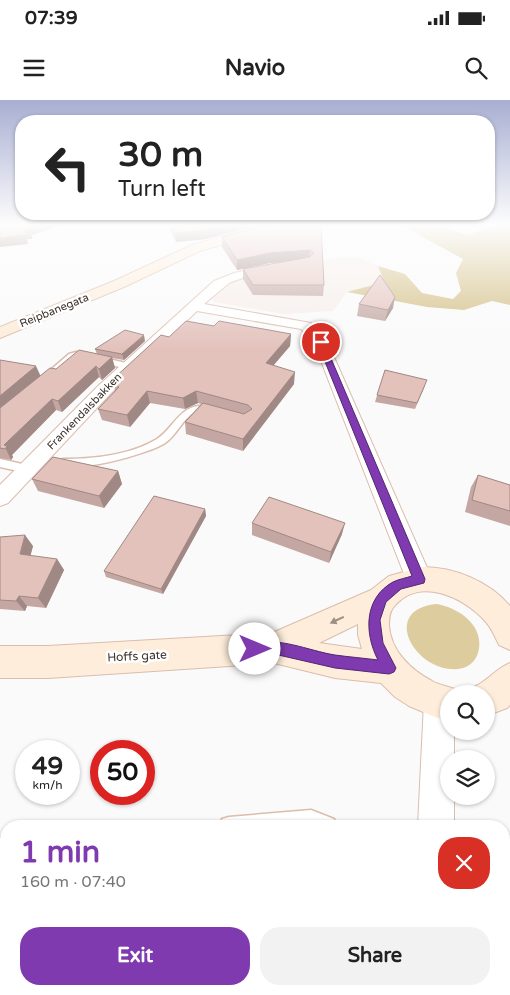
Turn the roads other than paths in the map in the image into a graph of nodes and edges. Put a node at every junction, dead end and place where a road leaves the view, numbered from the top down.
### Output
1 (158, 266) edge
2 (292, 266) edge
3 (193, 306) junction
4 (0, 333) edge
5 (128, 366) junction
6 (43, 381) edge
7 (220, 414) edge
8 (0, 463) edge
9 (42, 464) junction
10 (0, 498) edge
11 (419, 579) junction
12 (381, 599) junction
13 (509, 632) edge
14 (274, 648) junction
15 (0, 662) edge
16 (389, 668) junction
17 (510, 680) edge
18 (495, 696) edge
19 (440, 700) edge
20 (442, 740) edge
21 (299, 820) edge
22 (313, 820) edge
23 (436, 820) edge

1 - 4 main road, Reipbanegata
2 - 3 street, Frankendalsbakken
3 - 5 street, Frankendalsbakken
3 - 11 street
5 - 6 lane
5 - 9 street, Frankendalsbakken
7 - 9 lane
8 - 9 lane
9 - 10 street, Frankendalsbakken
11 - 12 main road, Hoffs gate
11 - 13 main road
12 -> 14 main road, Hoffs gate
12 - 16 main road
14 - 15 main road, Hoffs gate
14 - 16 main road, Hoffs gate
16 - 19 main road
17 - 18 main road
20 - 23 street
21 - 22 lane

